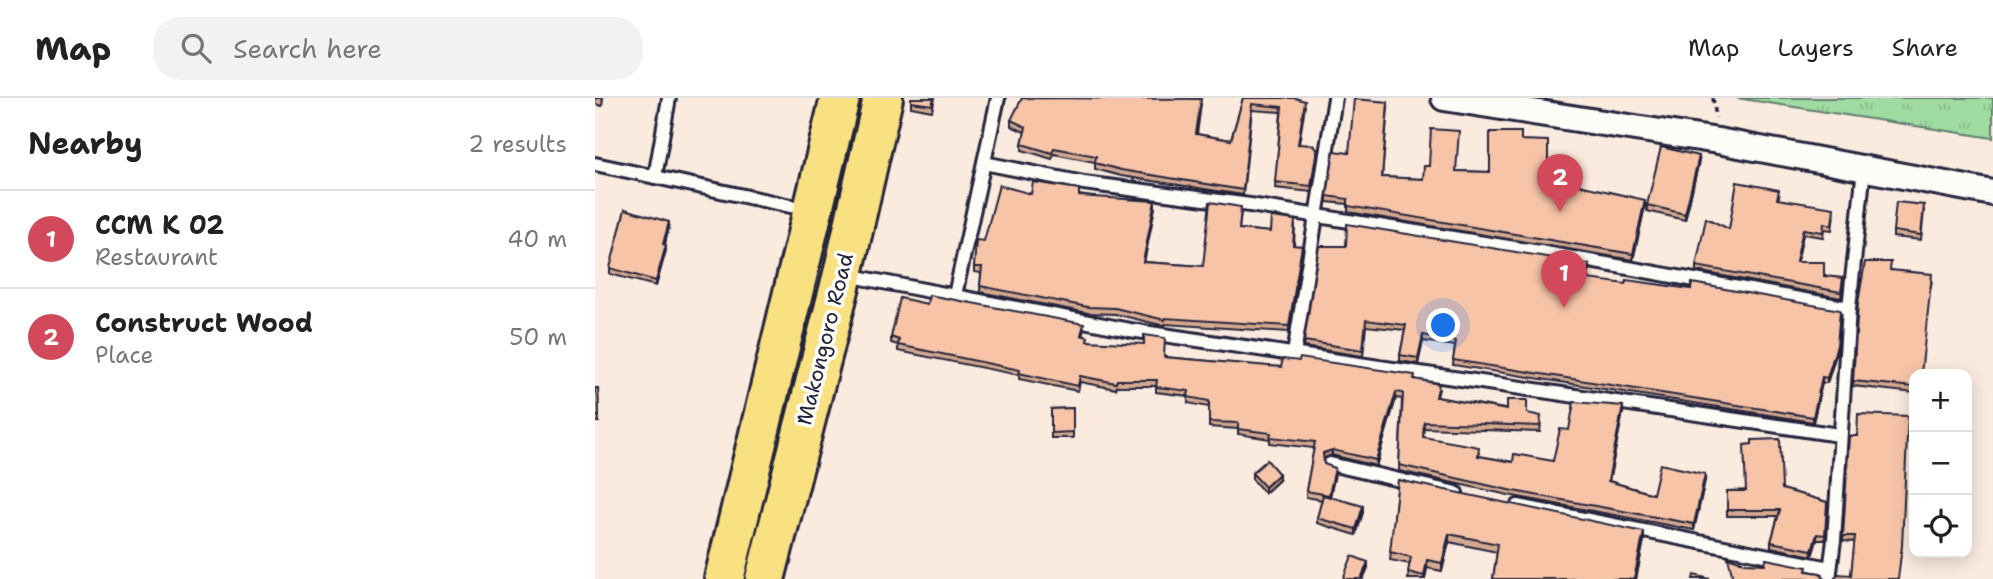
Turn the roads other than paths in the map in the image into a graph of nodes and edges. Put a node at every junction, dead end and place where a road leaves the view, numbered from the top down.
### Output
1 (669, 98) edge
2 (840, 98) edge
3 (883, 98) edge
4 (998, 98) edge
5 (1335, 98) edge
6 (1444, 98) edge
7 (984, 163) junction
8 (595, 164) edge
9 (1864, 168) junction
10 (655, 177) junction
11 (1993, 193) edge
12 (813, 211) junction
13 (1314, 215) junction
14 (843, 274) junction
15 (955, 295) junction
16 (1849, 308) junction
17 (1294, 354) junction
18 (1839, 435) junction
19 (1330, 464) edge
20 (1475, 497) edge
21 (1499, 502) edge
22 (1829, 573) edge
23 (724, 579) edge
24 (765, 579) edge

1 - 10 lane
2 - 12 main road, Makongoro Road
3 - 14 main road, Makongoro Road
4 - 7 lane
5 - 13 lane
6 - 9 street
7 - 13 lane
7 - 15 lane
8 - 10 lane
9 - 11 street
9 - 16 lane
10 - 12 lane
12 - 23 main road, Makongoro Road
13 - 16 lane
13 - 17 lane
14 - 15 lane
14 - 24 main road, Makongoro Road
15 - 17 lane
16 - 18 lane
17 - 18 lane
18 - 22 lane
19 - 20 lane
21 - 22 lane

